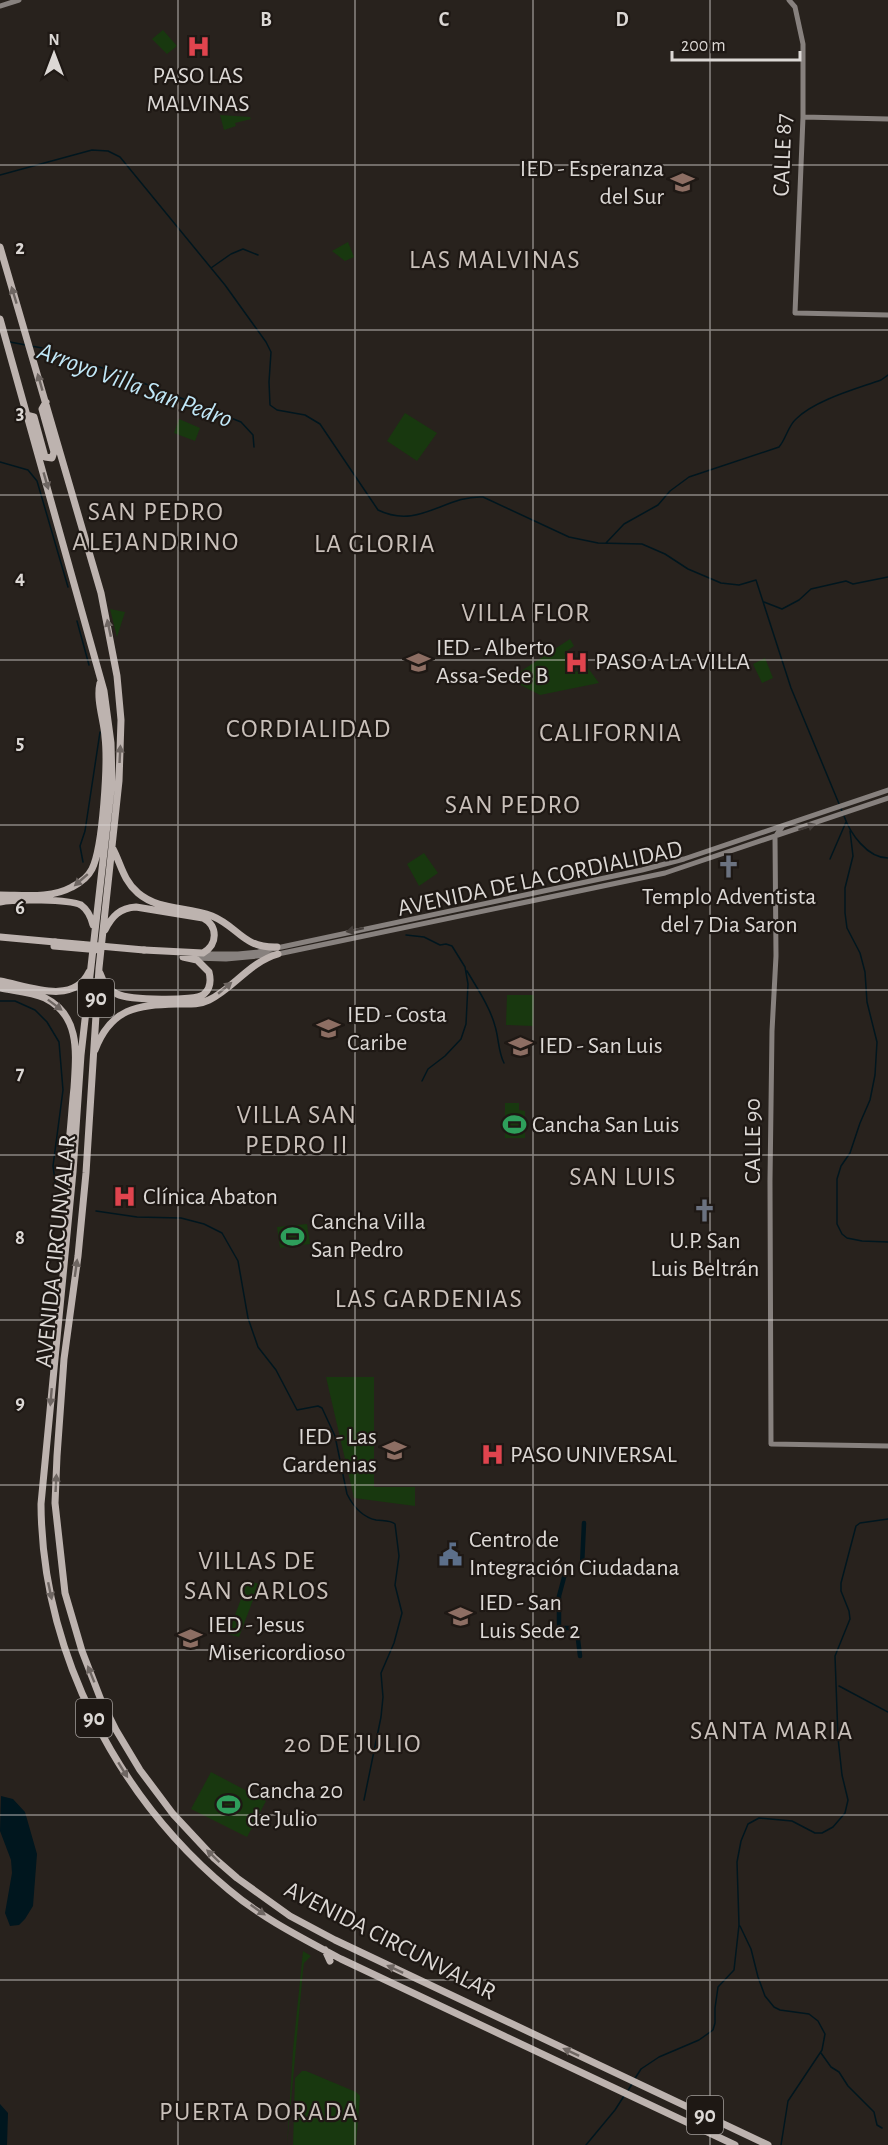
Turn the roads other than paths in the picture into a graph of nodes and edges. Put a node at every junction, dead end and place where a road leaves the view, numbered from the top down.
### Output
1 (19, 0) edge
2 (789, 0) edge
3 (0, 6) edge
4 (803, 117) junction
5 (888, 119) edge
6 (0, 247) edge
7 (888, 315) edge
8 (0, 319) edge
9 (46, 402) junction
10 (27, 415) junction
11 (101, 681) junction
12 (888, 790) edge
13 (888, 798) edge
14 (109, 810) junction
15 (782, 827) junction
16 (100, 830) junction
17 (776, 837) junction
18 (112, 848) junction
19 (104, 853) junction
20 (0, 895) edge
21 (0, 902) edge
22 (98, 937) junction
23 (2, 940) edge
24 (278, 951) junction
25 (144, 952) junction
26 (199, 954) junction
27 (192, 958) junction
28 (95, 966) junction
29 (0, 981) edge
30 (0, 988) edge
31 (92, 1058) junction
32 (73, 1172) junction
33 (888, 1446) edge
34 (172, 1814) junction
35 (162, 1823) junction
36 (325, 1950) junction
37 (330, 1961) dead end
38 (735, 2145) edge
39 (768, 2145) edge

1 - 3 main road
2 - 4 main road, CALLE 87
4 - 5 main road
4 - 7 main road, CALLE 87
9 -> 6 highway, AVENIDA CIRCUNVALAR
8 - 10 highway, AVENIDA CIRCUNVALAR
9 - 10 highway
18 -> 9 highway, AVENIDA CIRCUNVALAR
10 -> 11 highway, AVENIDA CIRCUNVALAR
11 - 14 highway, AVENIDA CIRCUNVALAR
11 - 16 highway
12 - 15 main road, AVENIDA DE LA CORDIALIDAD
17 -> 13 main road, AVENIDA DE LA CORDIALIDAD
14 - 16 highway
14 - 19 highway, AVENIDA CIRCUNVALAR
15 - 17 main road
15 -> 24 main road, AVENIDA DE LA CORDIALIDAD
16 - 19 highway
16 -> 20 highway
17 - 24 main road, AVENIDA DE LA CORDIALIDAD
17 - 33 main road, CALLE 90
18 - 22 highway, AVENIDA CIRCUNVALAR
18 - 24 highway
19 - 22 highway, AVENIDA CIRCUNVALAR
21 - 22 highway
22 - 26 highway
22 - 28 highway, AVENIDA CIRCUNVALAR / 90
23 - 25 highway, 90, bridge
24 - 26 main road, AVENIDA DE LA CORDIALIDAD
24 - 27 main road, AVENIDA DE LA CORDIALIDAD
31 -> 24 highway
25 - 26 highway, 90
25 - 27 highway, 90
27 - 28 highway
28 - 29 highway
28 - 31 highway, AVENIDA CIRCUNVALAR / 90
28 - 32 highway, AVENIDA CIRCUNVALAR / 90
30 -> 32 highway
34 -> 31 highway, AVENIDA CIRCUNVALAR / 90
32 -> 35 highway, AVENIDA CIRCUNVALAR / 90
34 - 35 highway
39 -> 34 highway, AVENIDA CIRCUNVALAR / 90
35 -> 36 highway, AVENIDA CIRCUNVALAR / 90
36 - 37 highway
36 - 38 highway, AVENIDA CIRCUNVALAR / 90

